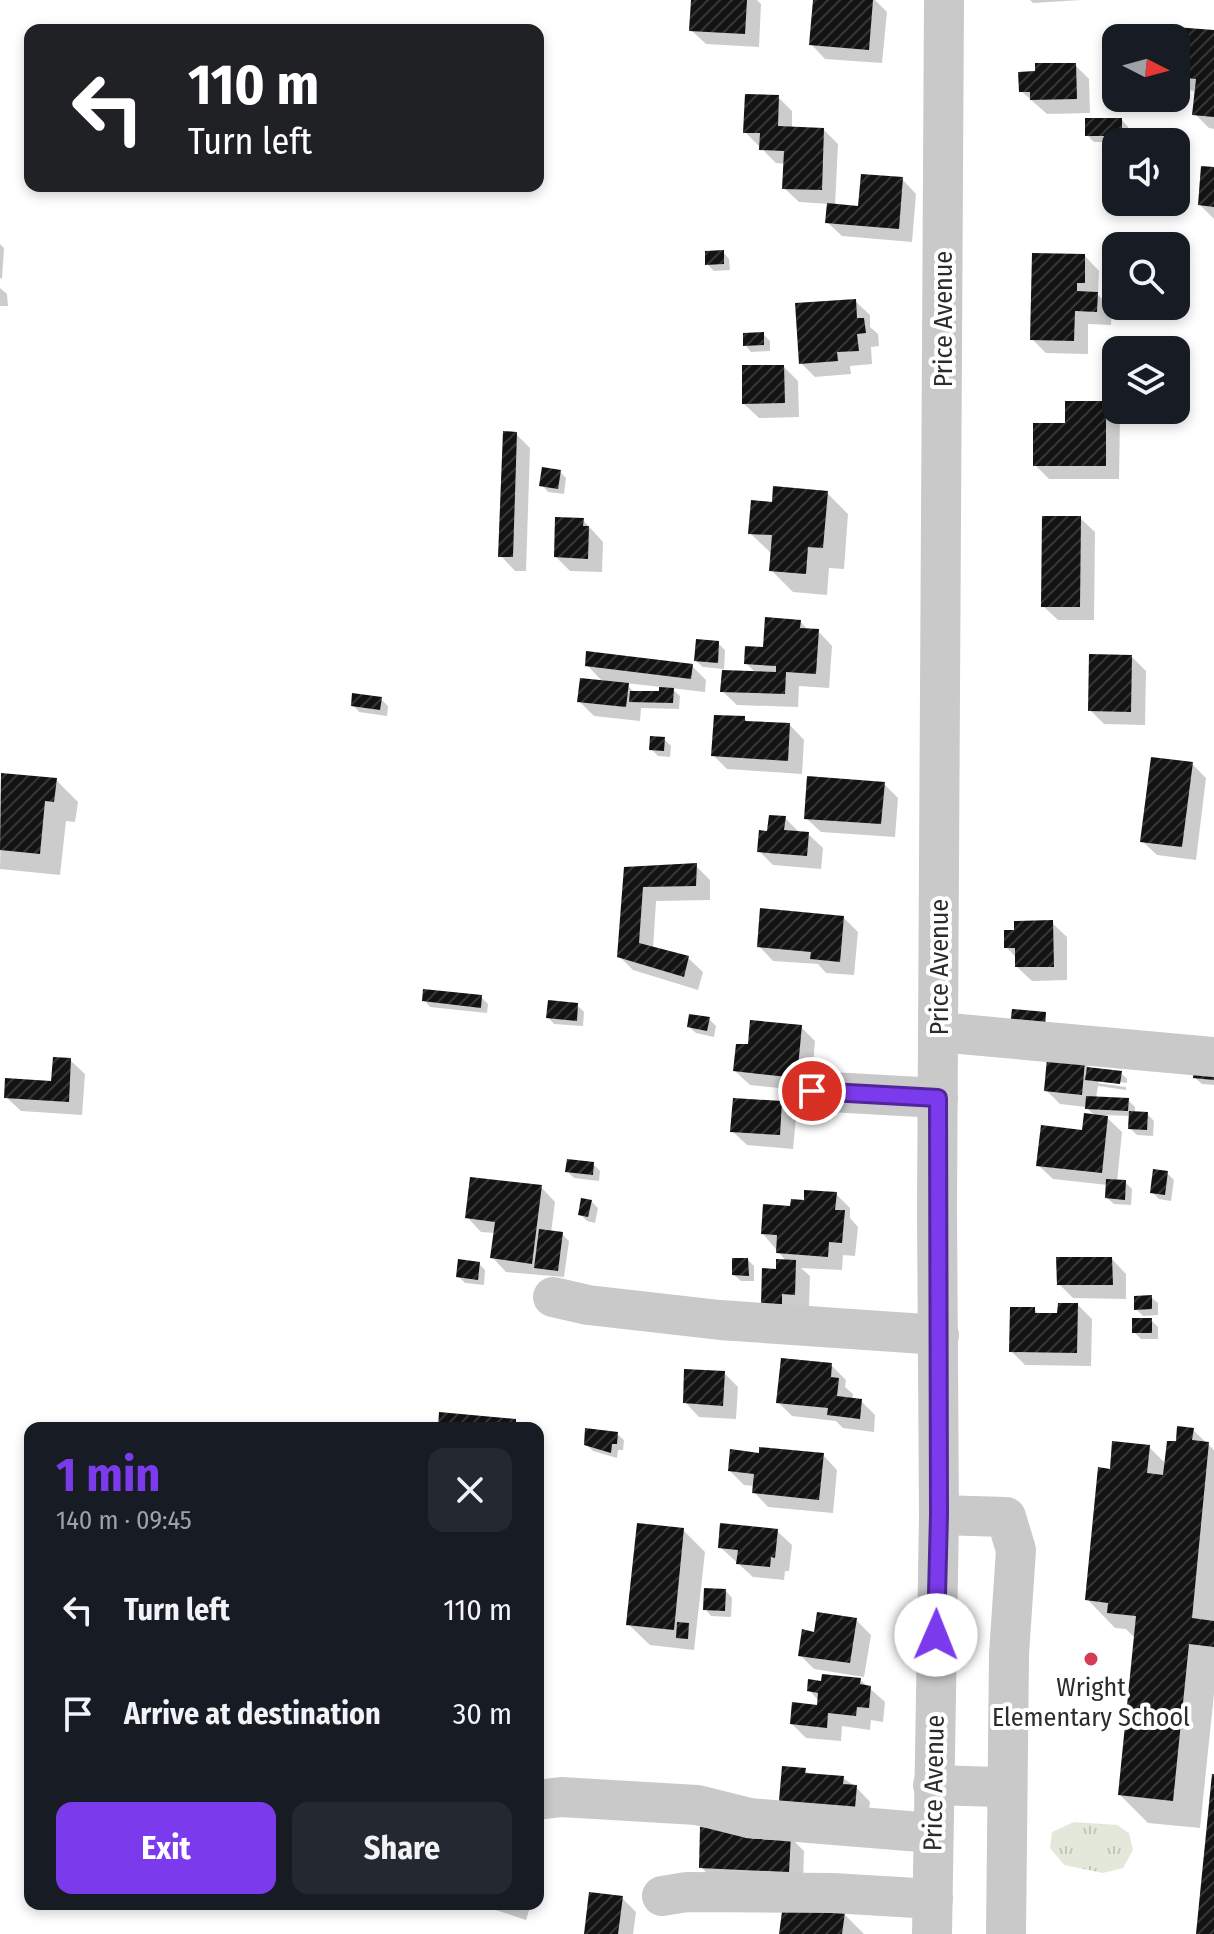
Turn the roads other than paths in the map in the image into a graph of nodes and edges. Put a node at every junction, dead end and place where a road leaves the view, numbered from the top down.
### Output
1 (944, 0) edge
2 (938, 1032) junction
3 (1214, 1057) edge
4 (812, 1091) dead end
5 (938, 1098) junction
6 (553, 1297) dead end
7 (939, 1335) junction
8 (939, 1515) junction
9 (933, 1785) junction
10 (544, 1799) edge
11 (1007, 1801) junction
12 (933, 1833) junction
13 (662, 1896) dead end
14 (932, 1916) edge
15 (1006, 1934) edge

1 - 2 street, Price Avenue
2 - 3 street
2 - 5 street, Price Avenue
4 - 5 street
5 - 7 street, Price Avenue
6 - 7 street
7 - 8 street, Price Avenue
8 - 9 street, Price Avenue
8 - 11 street
9 - 11 street
9 - 12 street, Price Avenue
10 - 12 street
11 - 15 street
12 - 14 street, Price Avenue
13 - 14 street

